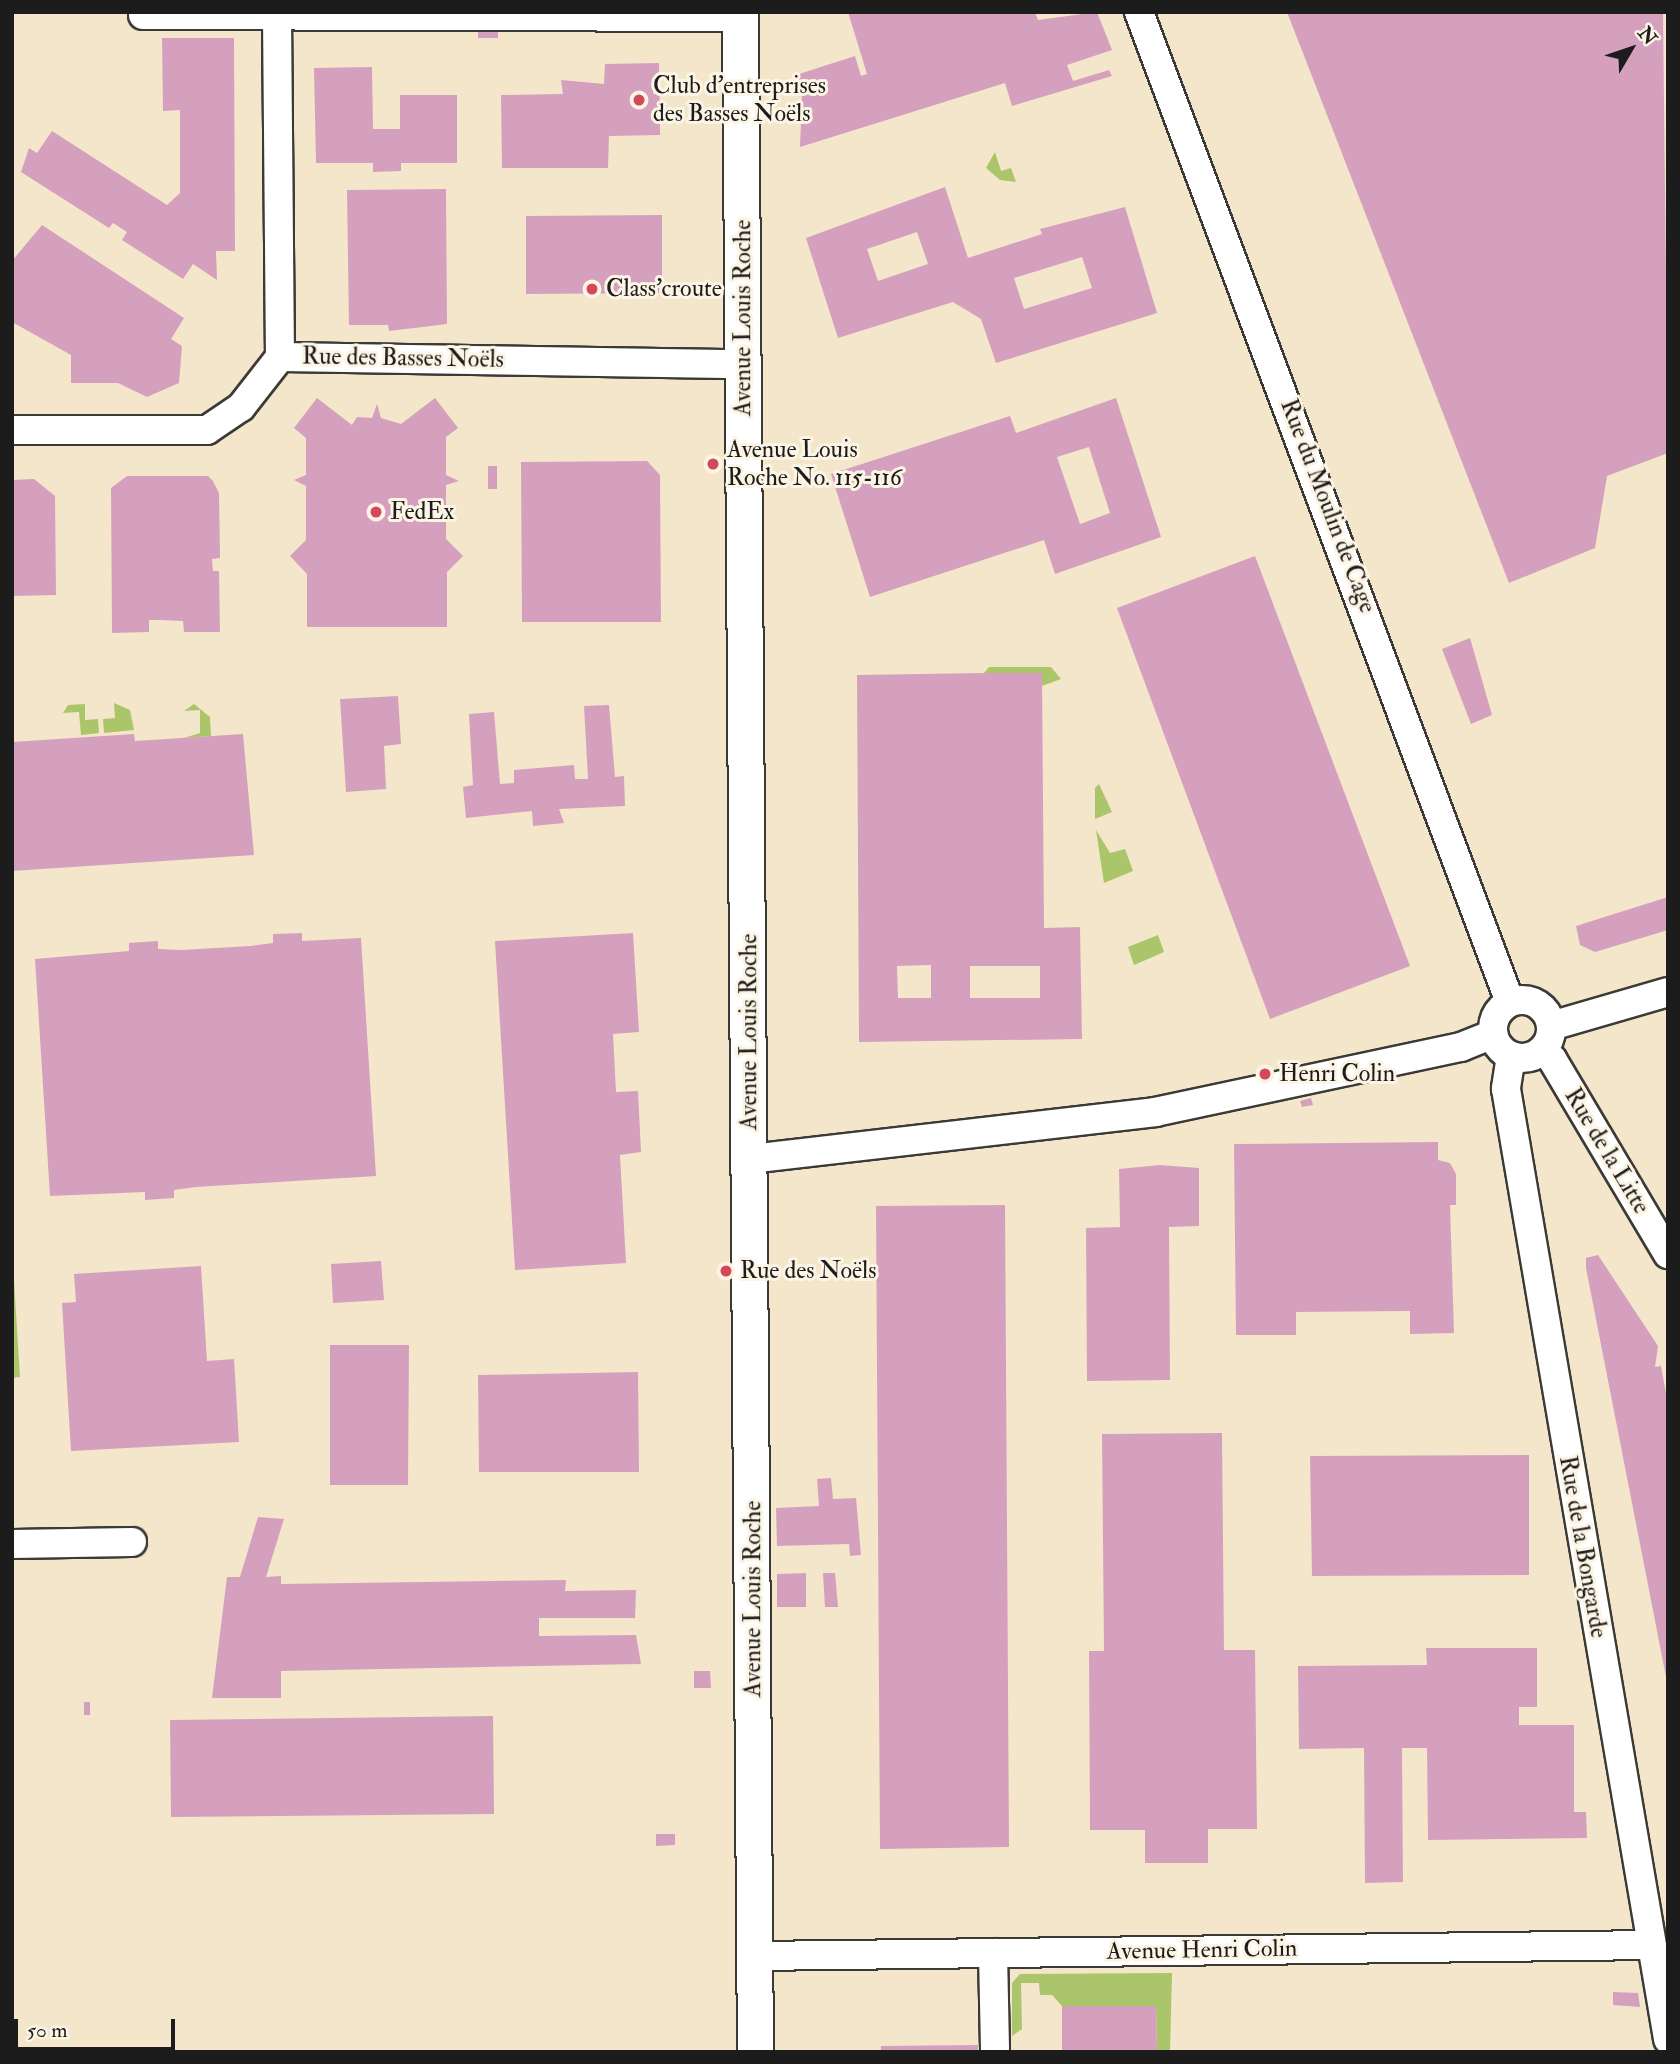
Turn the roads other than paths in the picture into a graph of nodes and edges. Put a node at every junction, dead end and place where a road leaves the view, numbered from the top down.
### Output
1 (1139, 12) edge
2 (143, 15) dead end
3 (277, 15) junction
4 (740, 15) edge
5 (280, 356) junction
6 (743, 364) junction
7 (12, 430) edge
8 (1668, 992) edge
9 (1510, 1002) junction
10 (1546, 1039) junction
11 (1503, 1045) junction
12 (750, 1159) junction
13 (1668, 1254) edge
14 (132, 1542) dead end
15 (12, 1544) edge
16 (1650, 1945) junction
17 (993, 1953) junction
18 (754, 1956) junction
19 (1668, 2039) edge
20 (755, 2052) edge
21 (995, 2052) edge

1 - 9 street, Rue du Moulin de Cage
2 - 3 street
3 - 4 street
3 - 5 street, Rue des Basses Noëls
4 - 6 main road, Avenue Louis Roche
5 - 6 street, Rue des Basses Noëls
5 - 7 street
6 - 12 main road, Avenue Louis Roche
8 - 10 street
9 - 10 street, Rue de la Litte
9 - 11 street, Rue de la Bongarde
10 - 11 street
10 - 13 street, Rue de la Litte
11 - 12 street
11 - 16 street, Rue de la Bongarde
12 - 18 main road, Avenue Louis Roche
14 - 15 street
16 - 17 street, Avenue Henri Colin
16 - 19 street, Rue de la Bongarde
17 - 18 street, Avenue Henri Colin
17 - 21 street
18 - 20 main road, Avenue Louis Roche

